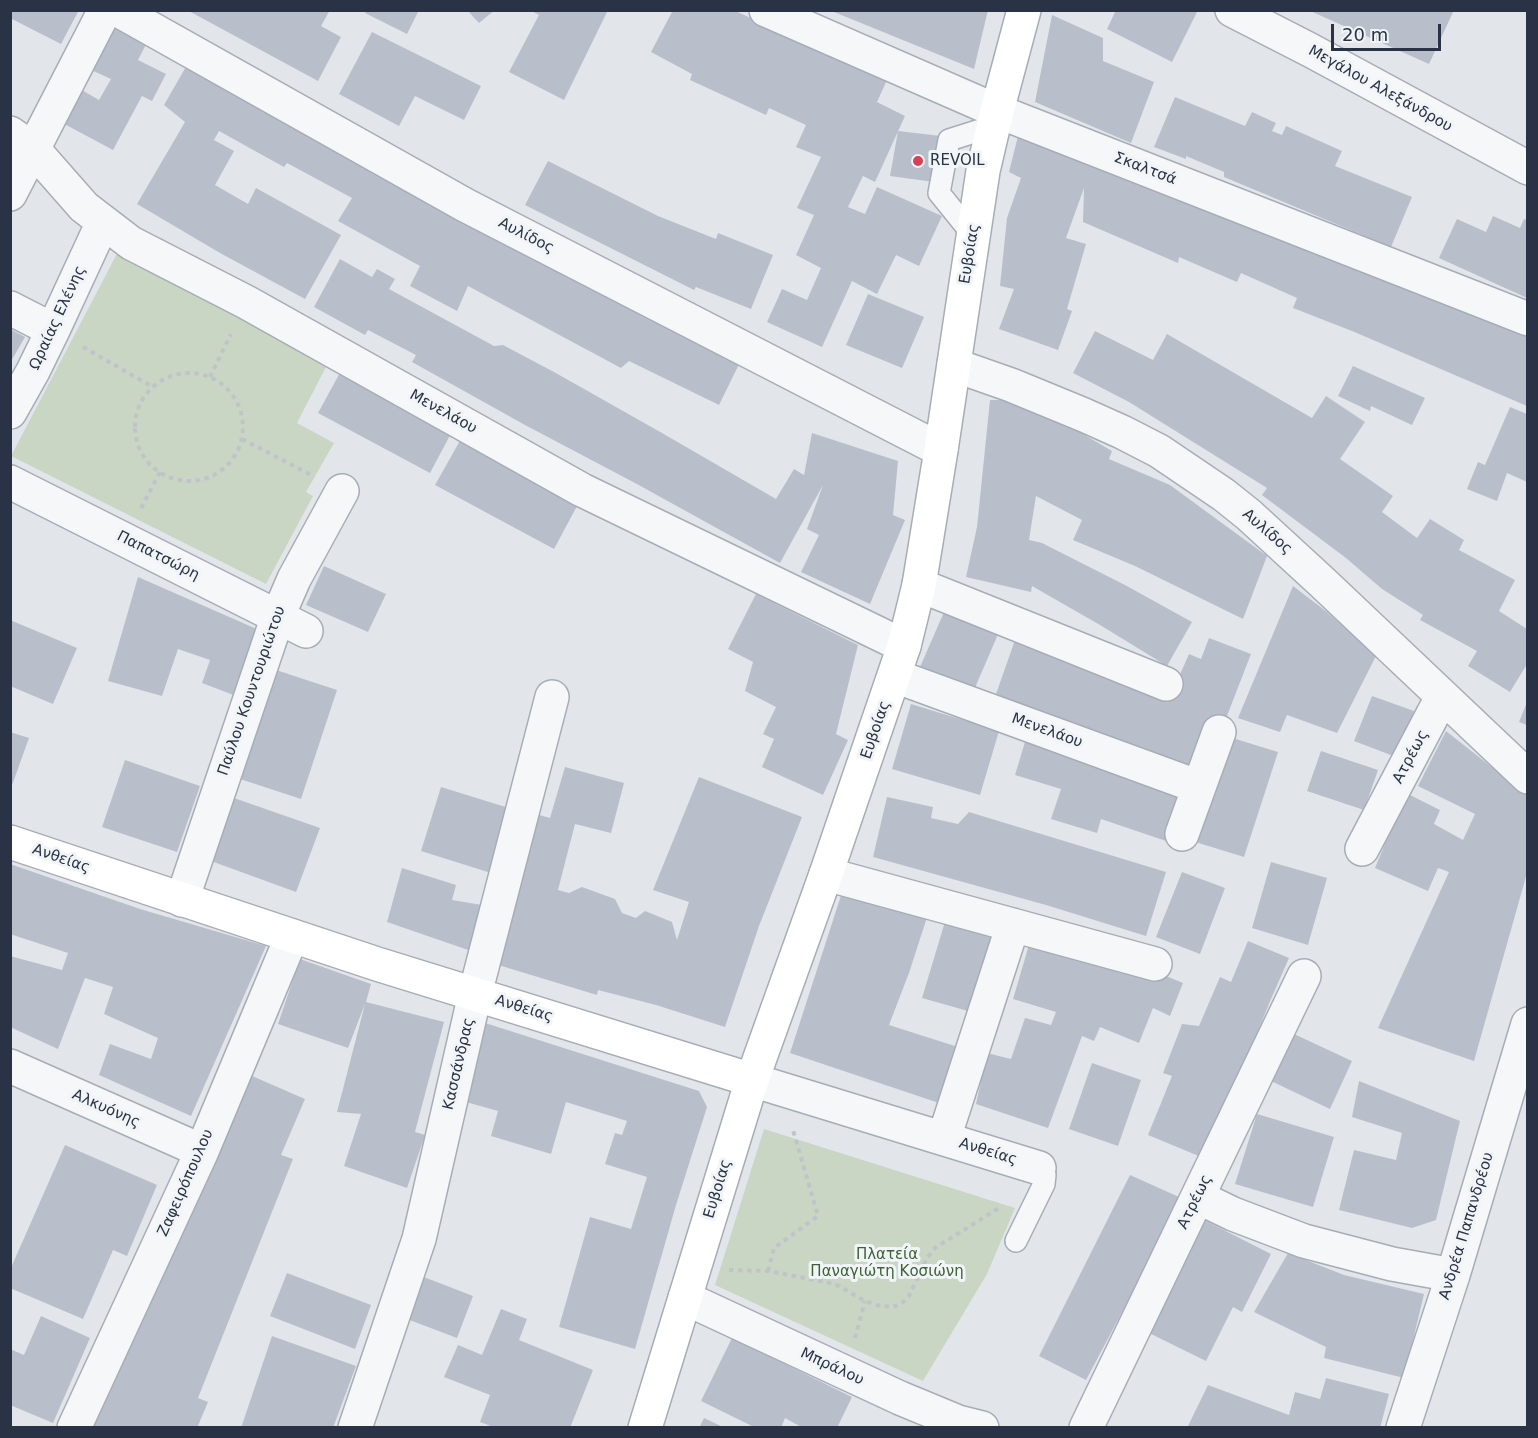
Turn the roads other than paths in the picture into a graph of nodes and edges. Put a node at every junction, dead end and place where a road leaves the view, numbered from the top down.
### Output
1 (105, 10) edge
2 (118, 10) edge
3 (766, 10) edge
4 (1024, 10) edge
5 (1232, 10) edge
6 (995, 119) junction
7 (22, 141) edge
8 (1527, 168) edge
9 (10, 194) edge
10 (103, 222) junction
11 (10, 308) edge
12 (1527, 319) edge
13 (53, 330) junction
14 (954, 365) junction
15 (10, 412) edge
16 (941, 450) junction
17 (10, 482) edge
18 (342, 491) road end
19 (919, 585) junction
20 (292, 623) junction
21 (900, 661) junction
22 (1166, 684) dead end
23 (552, 697) dead end
24 (1442, 697) junction
25 (1219, 732) dead end
26 (1527, 777) edge
27 (1199, 787) junction
28 (1182, 834) dead end
29 (10, 842) edge
30 (1362, 849) dead end
31 (826, 874) junction
32 (182, 900) junction
33 (1013, 925) junction
34 (292, 936) junction
35 (1155, 964) dead end
36 (1304, 976) dead end
37 (475, 994) junction
38 (1527, 1024) edge
39 (10, 1066) edge
40 (767, 1084) junction
41 (944, 1138) junction
42 (202, 1151) junction
43 (1039, 1168) joint
44 (1198, 1197) junction
45 (1016, 1240) dead end
46 (1453, 1275) junction
47 (689, 1284) junction
48 (74, 1428) edge
49 (355, 1428) edge
50 (645, 1428) edge
51 (982, 1428) edge
52 (1086, 1428) edge
53 (1403, 1428) edge

1 - 7 street
2 - 16 street, Αυλίδος
3 - 6 street, Σκαλτσά
4 - 6 main road, Ευβοίας
5 - 8 street, Μεγάλου Αλεξάνδρου
6 - 12 street, Σκαλτσά
6 - 14 main road, Ευβοίας
7 - 9 street
7 - 10 street, Μενελάου
10 - 13 street, Ωραίας Ελένης
10 - 21 street, Μενελάου
11 - 13 street
13 - 15 street, Ωραίας Ελένης
14 - 16 main road, Ευβοίας
14 - 24 street, Αυλίδος
16 - 19 main road, Ευβοίας
17 - 20 street, Παπατσώρη
18 - 20 street, Παύλου Κουντουριώτου
19 - 21 main road, Ευβοίας
19 - 22 street
20 - 32 street, Παύλου Κουντουριώτου
21 - 27 street, Μενελάου
21 - 31 main road, Ευβοίας
23 - 37 street, Κασσάνδρας
24 - 26 street, Αυλίδος
24 - 30 street, Ατρέως
25 - 27 street
27 - 28 street
29 - 32 main road, Ανθείας
31 - 33 street
31 - 40 main road, Ευβοίας
32 - 34 main road, Ανθείας
33 - 35 street
33 - 41 street
34 - 37 main road, Ανθείας
34 - 42 street, Ζαφειρόπουλου
36 - 44 street, Ατρέως
37 - 40 main road, Ανθείας
37 - 49 street, Κασσάνδρας
38 - 46 street, Ανδρέα Παπανδρέου
39 - 42 street, Αλκυόνης
40 - 41 street, Ανθείας
40 - 47 main road, Ευβοίας
41 - 43 street, Ανθείας
42 - 48 street, Ζαφειρόπουλου
43 - 45 lane
44 - 46 street
44 - 52 street, Ατρέως
46 - 53 street, Ανδρέα Παπανδρέου
47 - 50 main road, Ευβοίας
47 - 51 street, Μπράλου

